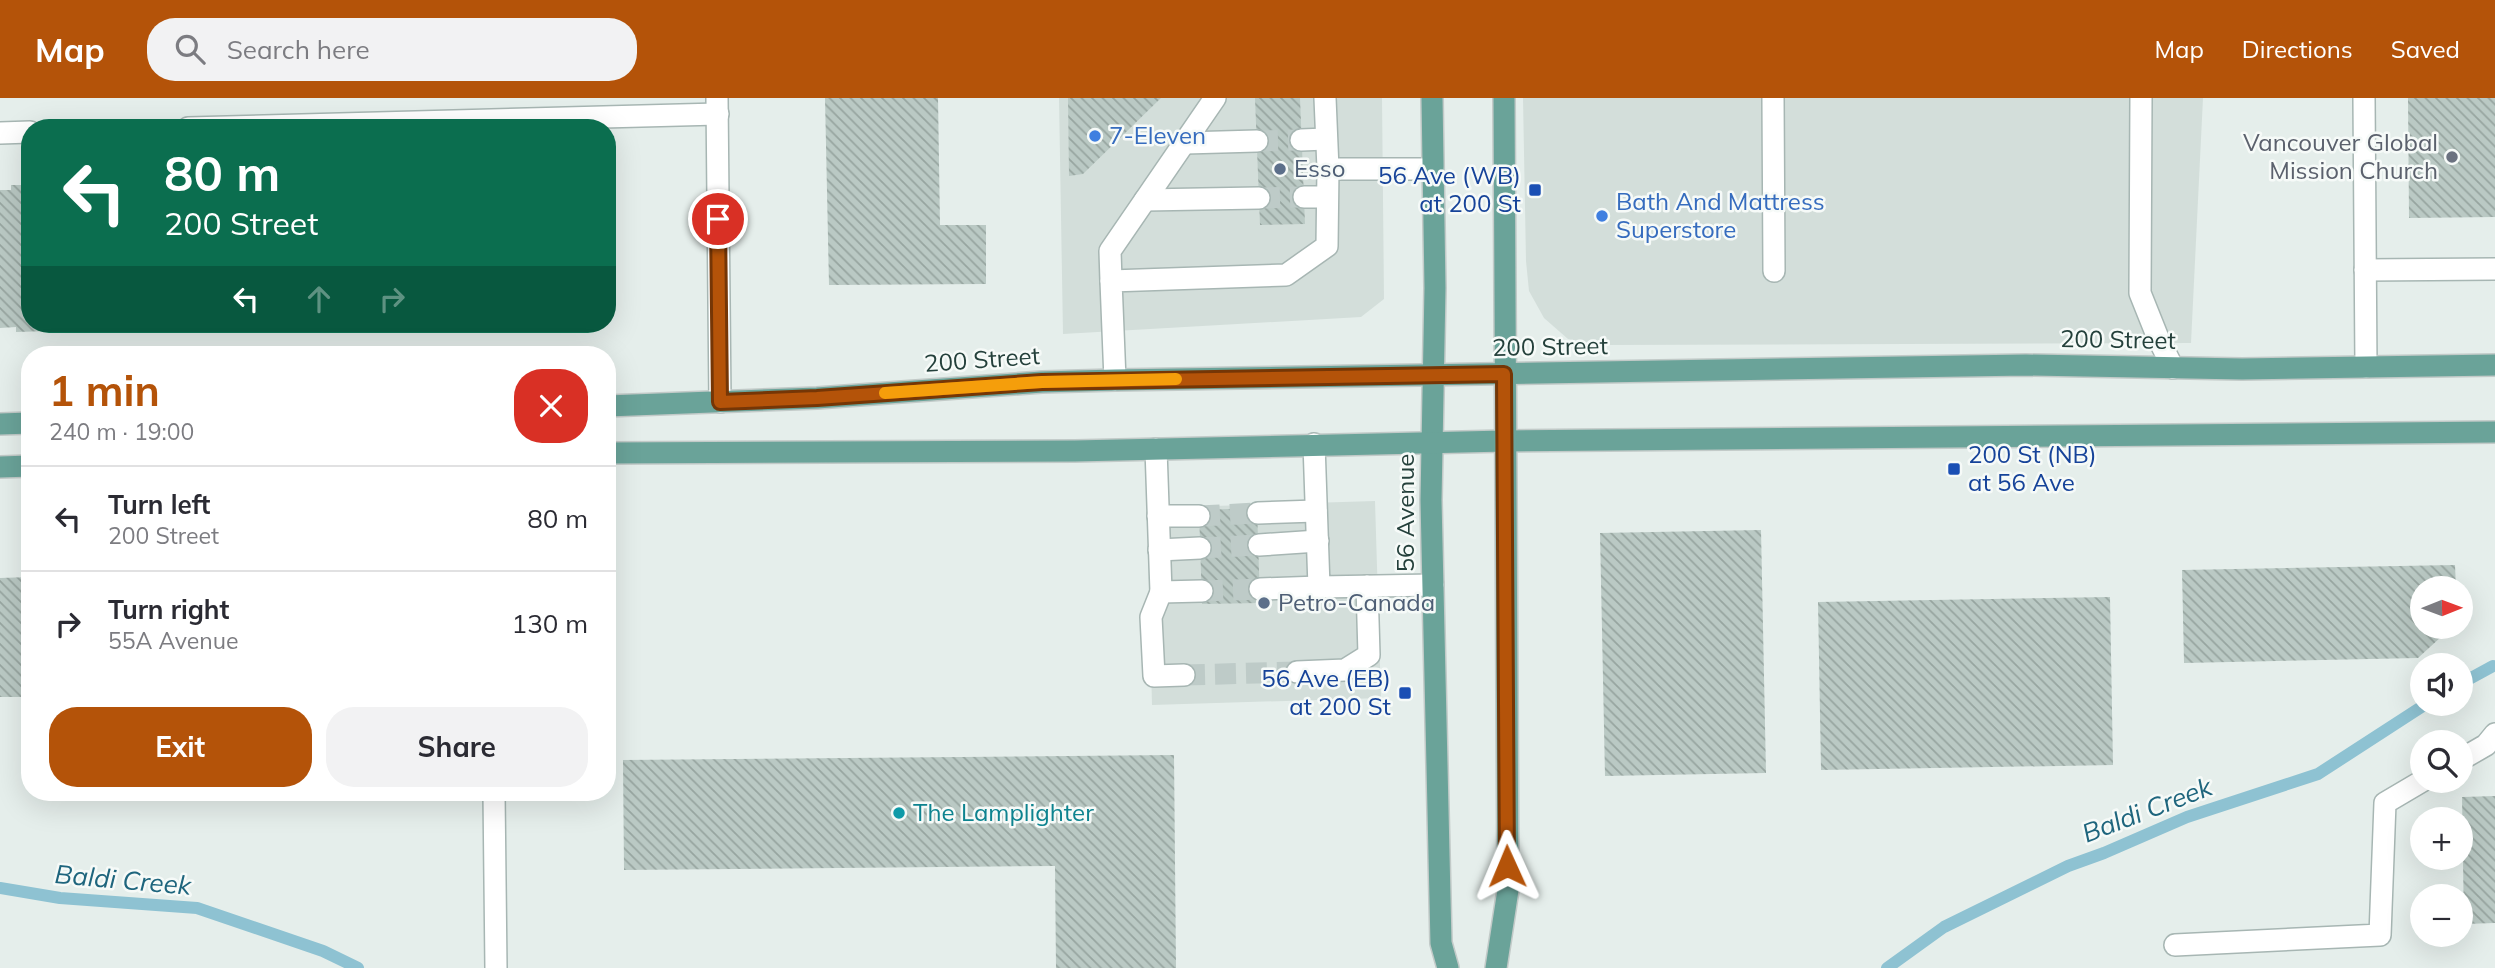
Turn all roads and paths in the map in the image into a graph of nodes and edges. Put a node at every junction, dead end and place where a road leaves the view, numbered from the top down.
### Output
1 (1215, 98) edge
2 (1325, 98) edge
3 (1432, 98) edge
4 (1504, 98) edge
5 (1773, 98) edge
6 (2141, 98) edge
7 (2364, 98) edge
8 (718, 106) edge
9 (405, 119) edge
10 (21, 132) edge
11 (0, 133) edge
12 (1326, 139) junction
13 (1301, 140) tunnel mouth
14 (1257, 141) tunnel mouth
15 (1185, 143) junction
16 (1328, 169) junction
17 (1433, 169) junction
18 (1304, 197) tunnel mouth
19 (1327, 197) junction
20 (1259, 198) tunnel mouth
21 (1144, 200) junction
22 (2495, 269) edge
23 (2365, 270) junction
24 (1774, 271) dead end
25 (1111, 281) junction
26 (2495, 365) edge
27 (2365, 367) junction
28 (2173, 368) junction
29 (1433, 374) junction
30 (1504, 374) junction
31 (1115, 380) junction
32 (720, 402) junction
33 (616, 406) edge
34 (21, 423) edge
35 (0, 424) edge
36 (2495, 432) edge
37 (1505, 441) junction
38 (1432, 442) junction
39 (1314, 444) junction
40 (1156, 449) junction
41 (616, 453) edge
42 (0, 467) edge
43 (21, 467) edge
44 (1316, 512) junction
45 (1258, 513) tunnel mouth
46 (1158, 516) junction
47 (1199, 516) tunnel mouth
48 (1318, 541) junction
49 (1259, 545) tunnel mouth
50 (1200, 548) tunnel mouth
51 (1159, 550) junction
52 (1433, 585) junction
53 (1367, 586) junction
54 (1319, 587) junction
55 (1260, 589) tunnel mouth
56 (1202, 591) tunnel mouth
57 (1161, 592) junction
58 (1297, 672) tunnel mouth
59 (1184, 675) tunnel mouth
60 (2495, 734) edge
61 (2473, 752) edge
62 (2410, 788) edge
63 (494, 801) edge
64 (2175, 945) dead end
65 (496, 968) edge
66 (1448, 968) edge
67 (1496, 968) edge

1 - 15 street
2 - 12 street
3 - 17 main road, 56 Avenue
4 - 30 main road
5 - 24 street
6 - 28 street
7 - 23 street
8 - 9 street
8 - 32 street
10 - 11 street
12 - 13 street
12 - 16 street
14 - 15 street
15 - 21 street
16 - 17 street
16 - 19 street
17 - 29 main road, 56 Avenue
18 - 19 street
19 - 25 street
20 - 21 street
21 - 25 street
22 - 23 street
23 - 27 street
25 - 31 street
26 - 27 main road, 200 Street
27 - 28 main road, 200 Street
28 - 30 main road, 200 Street
29 - 30 main road, 200 Street
29 - 31 main road, 200 Street
29 - 38 main road, 56 Avenue
30 - 37 main road
31 - 32 main road, 200 Street
32 - 33 main road, 200 Street
34 - 35 main road
36 - 37 main road
37 - 38 main road
37 - 67 main road
38 - 39 main road
38 - 52 main road, 56 Avenue
39 - 40 main road
39 - 44 street
40 - 41 main road
40 - 46 street
42 - 43 main road
44 - 45 street
44 - 48 street
46 - 47 street
46 - 51 street
48 - 49 street
48 - 54 street
50 - 51 street
51 - 57 street
52 - 53 street
52 - 66 main road, 56 Avenue
53 - 54 street
53 - 58 street
54 - 55 street
56 - 57 street
57 - 59 street
60 - 61 street
62 - 64 street
63 - 65 street

